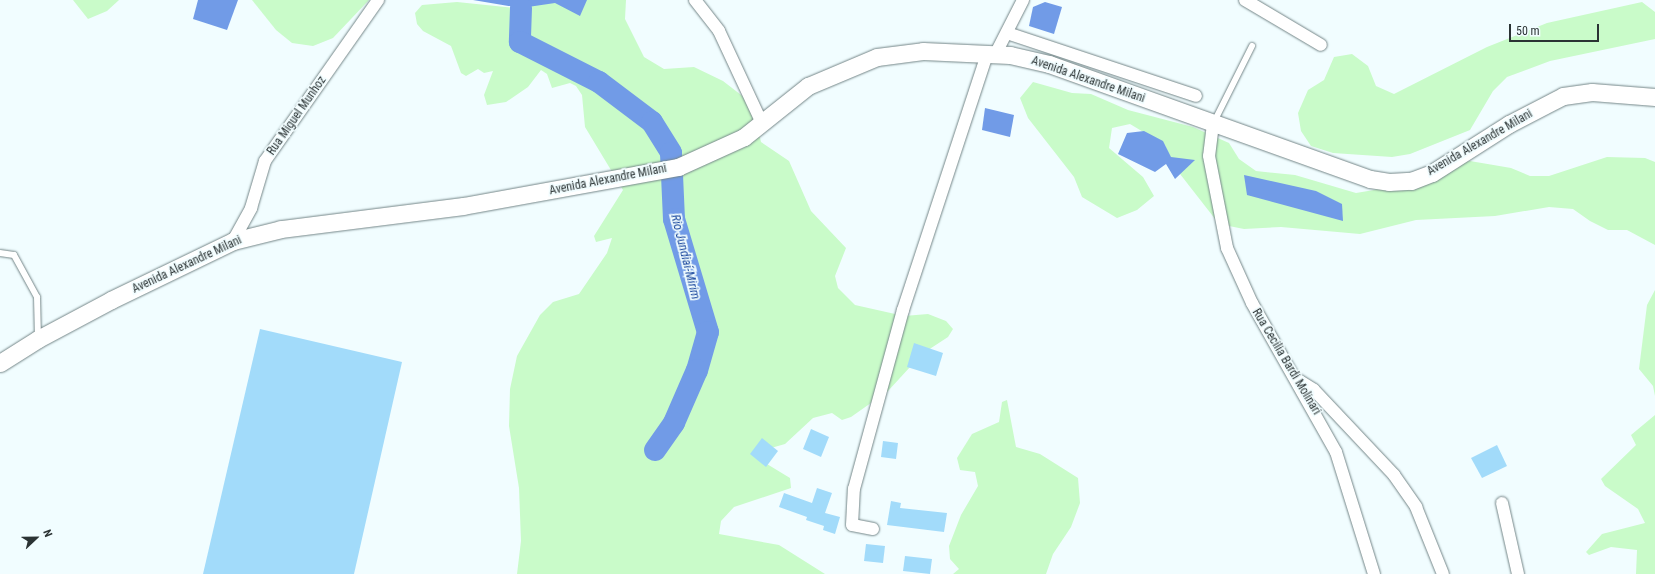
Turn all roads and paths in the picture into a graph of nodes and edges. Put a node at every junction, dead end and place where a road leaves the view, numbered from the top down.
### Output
1 (378, 0) edge
2 (695, 0) edge
3 (1024, 0) edge
4 (1244, 0) edge
5 (1006, 33) junction
6 (1321, 45) dead end
7 (1252, 46) dead end
8 (991, 55) junction
9 (1196, 96) dead end
10 (1655, 97) edge
11 (761, 120) junction
12 (1213, 124) junction
13 (233, 241) junction
14 (0, 253) edge
15 (38, 339) junction
16 (0, 364) edge
17 (1291, 375) junction
18 (1502, 503) dead end
19 (873, 529) dead end
20 (1374, 574) edge
21 (1443, 574) edge
22 (1518, 574) edge

1 - 13 street, Rua Miguel Munhoz
2 - 11 street
3 - 5 street
4 - 6 street
5 - 8 street
5 - 9 street
7 - 12 lane
8 - 11 street, Avenida Alexandre Milani
8 - 12 street, Avenida Alexandre Milani
8 - 19 street
10 - 12 street, Avenida Alexandre Milani
11 - 13 street, Avenida Alexandre Milani
12 - 17 street, Rua Cecilia Bardi Molinari
13 - 15 street, Avenida Alexandre Milani
14 - 15 lane
15 - 16 street, Avenida Alexandre Milani
17 - 20 street, Rua Cecilia Bardi Molinari
17 - 21 street
18 - 22 street

